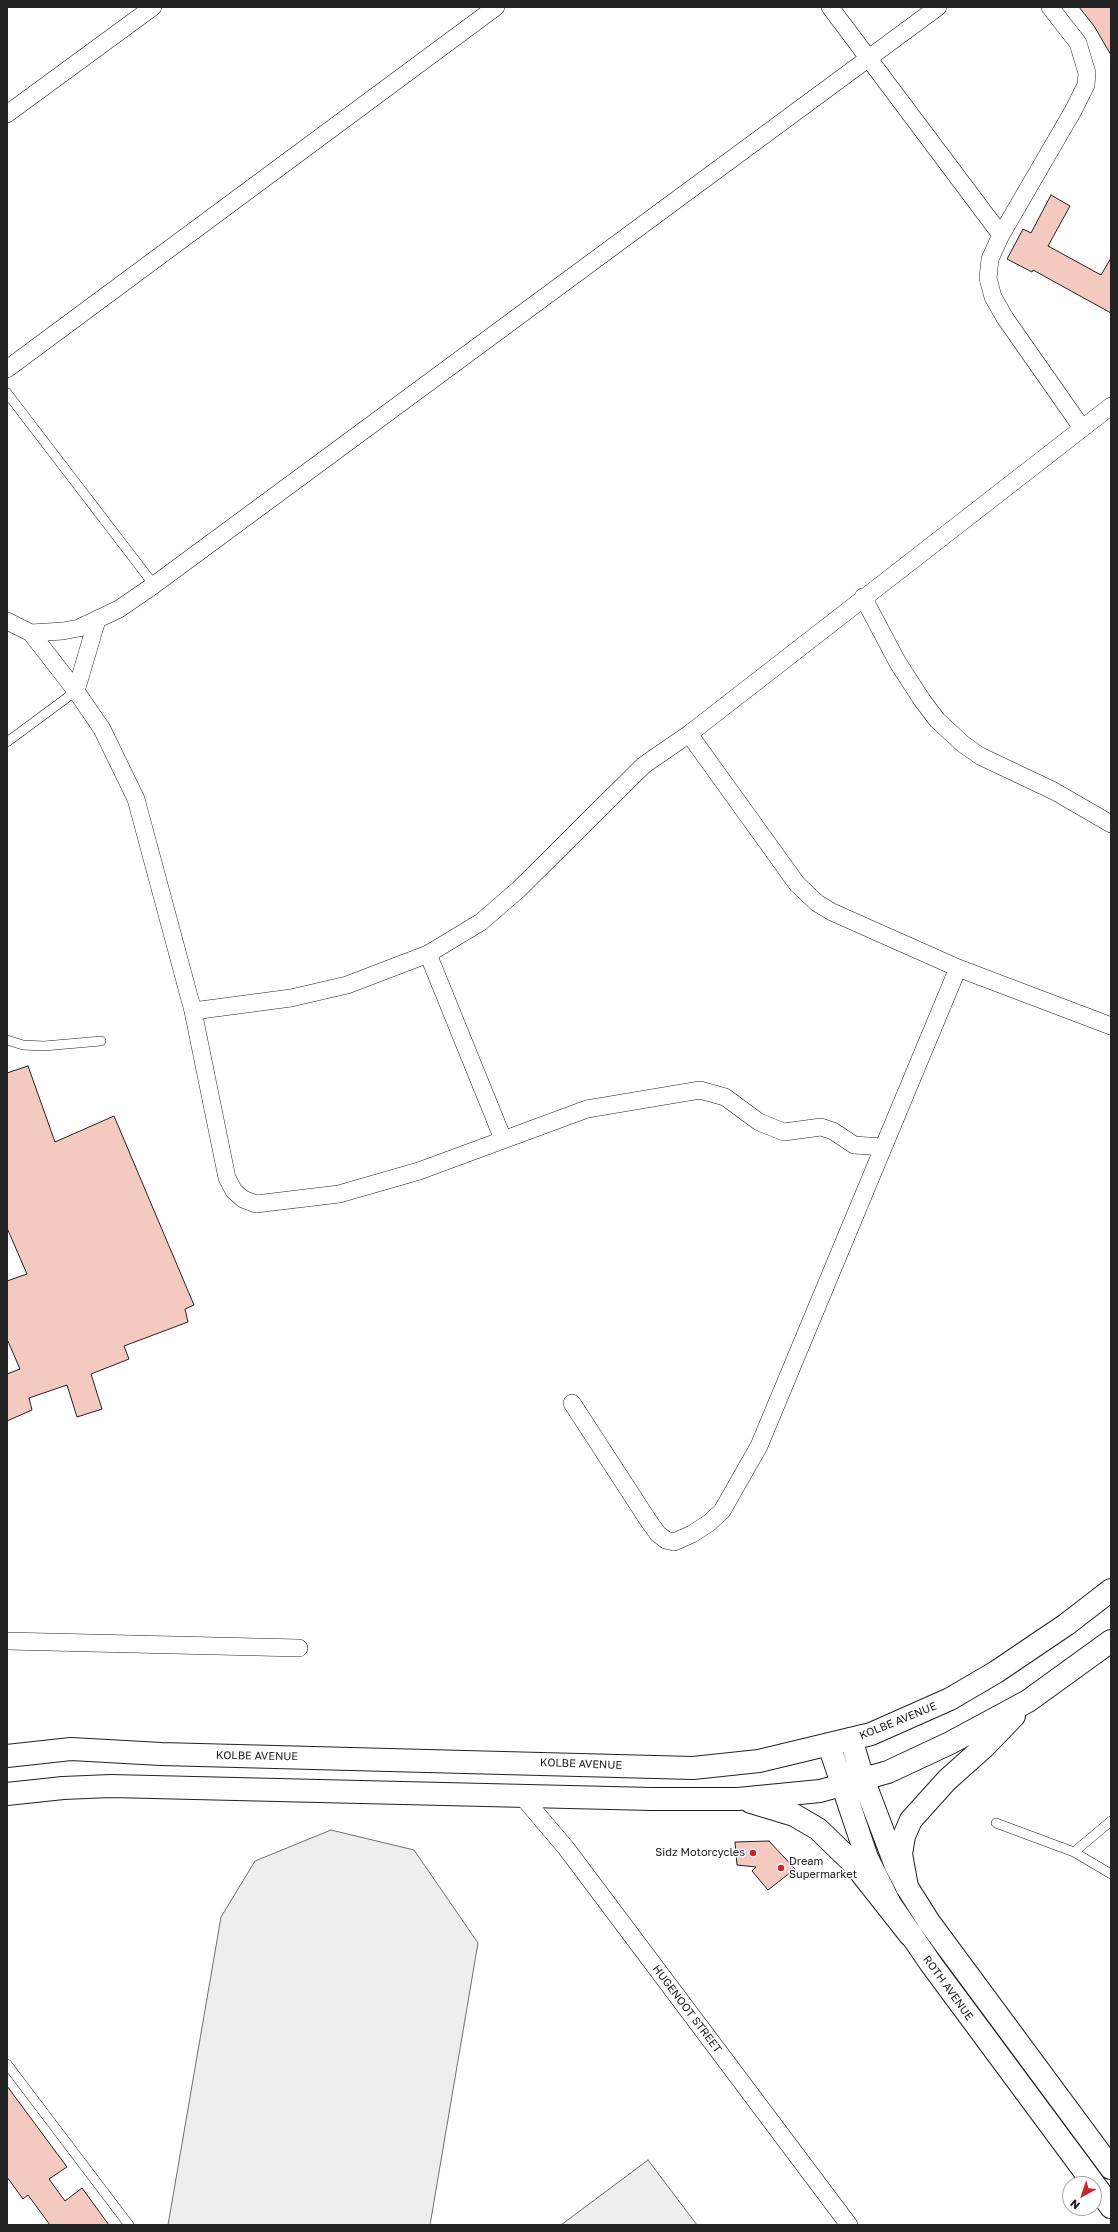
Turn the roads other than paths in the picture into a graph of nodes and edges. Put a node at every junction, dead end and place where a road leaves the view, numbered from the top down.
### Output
1 (153, 7) edge
2 (496, 7) edge
3 (830, 7) edge
4 (938, 7) edge
5 (1050, 7) edge
6 (869, 58) junction
7 (7, 114) edge
8 (1001, 235) junction
9 (7, 369) edge
10 (7, 393) edge
11 (1111, 406) edge
12 (1082, 428) junction
13 (154, 586) junction
14 (863, 597) junction
15 (97, 620) junction
16 (7, 621) edge
17 (31, 633) junction
18 (76, 691) junction
19 (689, 734) junction
20 (7, 742) edge
21 (1111, 824) edge
22 (428, 954) junction
23 (958, 968) junction
24 (193, 1011) junction
25 (1111, 1026) edge
26 (7, 1040) edge
27 (101, 1041) dead end
28 (503, 1139) junction
29 (883, 1147) junction
30 (572, 1403) dead end
31 (1111, 1590) edge
32 (7, 1641) edge
33 (1111, 1641) edge
34 (299, 1648) dead end
35 (1028, 1701) junction
36 (851, 1739) junction
37 (829, 1745) junction
38 (7, 1756) edge
39 (863, 1779) junction
40 (843, 1786) junction
41 (7, 1794) edge
42 (521, 1795) junction
43 (738, 1799) junction
44 (1111, 1821) edge
45 (996, 1823) dead end
46 (1074, 1852) junction
47 (1111, 1874) edge
48 (907, 1887) junction
49 (910, 1935) junction
50 (7, 2064) edge
51 (1111, 2168) edge
52 (1111, 2207) edge
53 (129, 2225) edge
54 (849, 2225) edge

1 - 7 street
2 - 9 street
3 - 6 street
4 - 6 street
5 - 8 street
6 - 8 street
6 - 13 street
8 - 12 street
10 - 13 lane
11 - 12 street
12 - 14 street
13 - 15 street
14 - 19 street
14 - 21 street
15 - 17 street
15 - 18 street
16 - 17 street
17 - 18 street
18 - 20 lane
18 - 24 street
19 - 22 street
19 - 23 street
22 - 24 street
22 - 28 street
23 - 25 street
23 - 29 street
24 - 28 street
26 - 27 lane
28 - 29 street
29 - 30 street
31 - 36 main road, KOLBE AVENUE
32 - 34 street
33 - 35 main road
35 - 39 main road
35 - 48 main road
36 - 37 main road, KOLBE AVENUE
36 - 39 main road
37 - 38 main road, KOLBE AVENUE
37 - 40 main road, ROTH AVENUE
39 - 40 main road
39 - 48 main road
40 - 43 main road
40 - 49 main road, ROTH AVENUE
41 - 42 main road
42 - 43 main road
42 - 54 street, HUGENOOT STREET
43 - 49 main road
44 - 46 lane
45 - 46 lane
46 - 47 lane
48 - 51 main road
49 - 52 main road, ROTH AVENUE
50 - 53 lane

